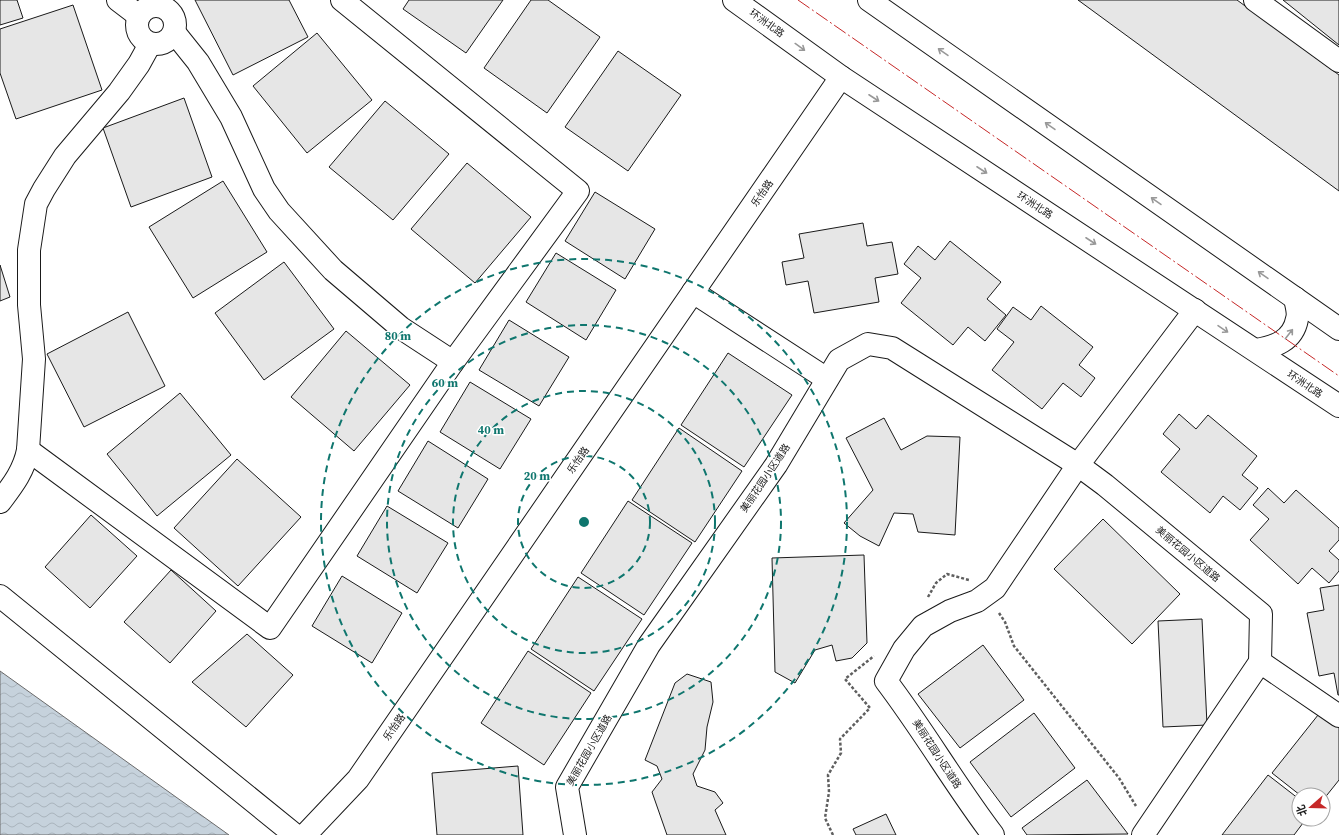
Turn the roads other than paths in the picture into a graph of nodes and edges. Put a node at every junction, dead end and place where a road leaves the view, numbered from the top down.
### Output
1 (118, 0) edge
2 (342, 0) edge
3 (734, 0) edge
4 (1255, 0) edge
5 (880, 3) edge
6 (174, 6) edge
7 (139, 16) junction
8 (174, 32) junction
9 (150, 44) junction
10 (1339, 61) edge
11 (841, 77) junction
12 (693, 292) junction
13 (1295, 298) junction
14 (1195, 310) junction
15 (1339, 329) edge
16 (1256, 350) junction
17 (453, 362) junction
18 (827, 379) junction
19 (1339, 406) edge
20 (28, 450) junction
21 (1078, 465) junction
22 (0, 502) edge
23 (0, 596) edge
24 (1260, 662) junction
25 (1339, 716) edge
26 (1146, 831) edge
27 (295, 835) edge
28 (305, 835) edge
29 (575, 835) edge
30 (993, 835) edge

1 - 7 street
2 - 17 street
3 -> 11 street, 环洲北路
4 - 10 street
13 -> 5 street
6 - 7 street
6 - 8 street
7 - 9 street
8 - 9 street
8 - 17 street
9 - 20 street
11 - 12 street, 乐怡路
11 -> 14 street, 环洲北路
12 - 18 street
12 - 28 street, 乐怡路
13 - 15 street
16 -> 13 street
14 -> 16 street, 环洲北路
14 - 21 street, 美丽花园小区道路
16 - 19 street, 环洲北路
17 - 20 street
18 - 21 street, 美丽花园小区道路
18 - 29 street, 美丽花园小区道路
20 - 22 street
21 - 24 street, 美丽花园小区道路
21 - 30 street, 美丽花园小区道路
23 - 27 street
24 - 25 street
24 - 26 street

